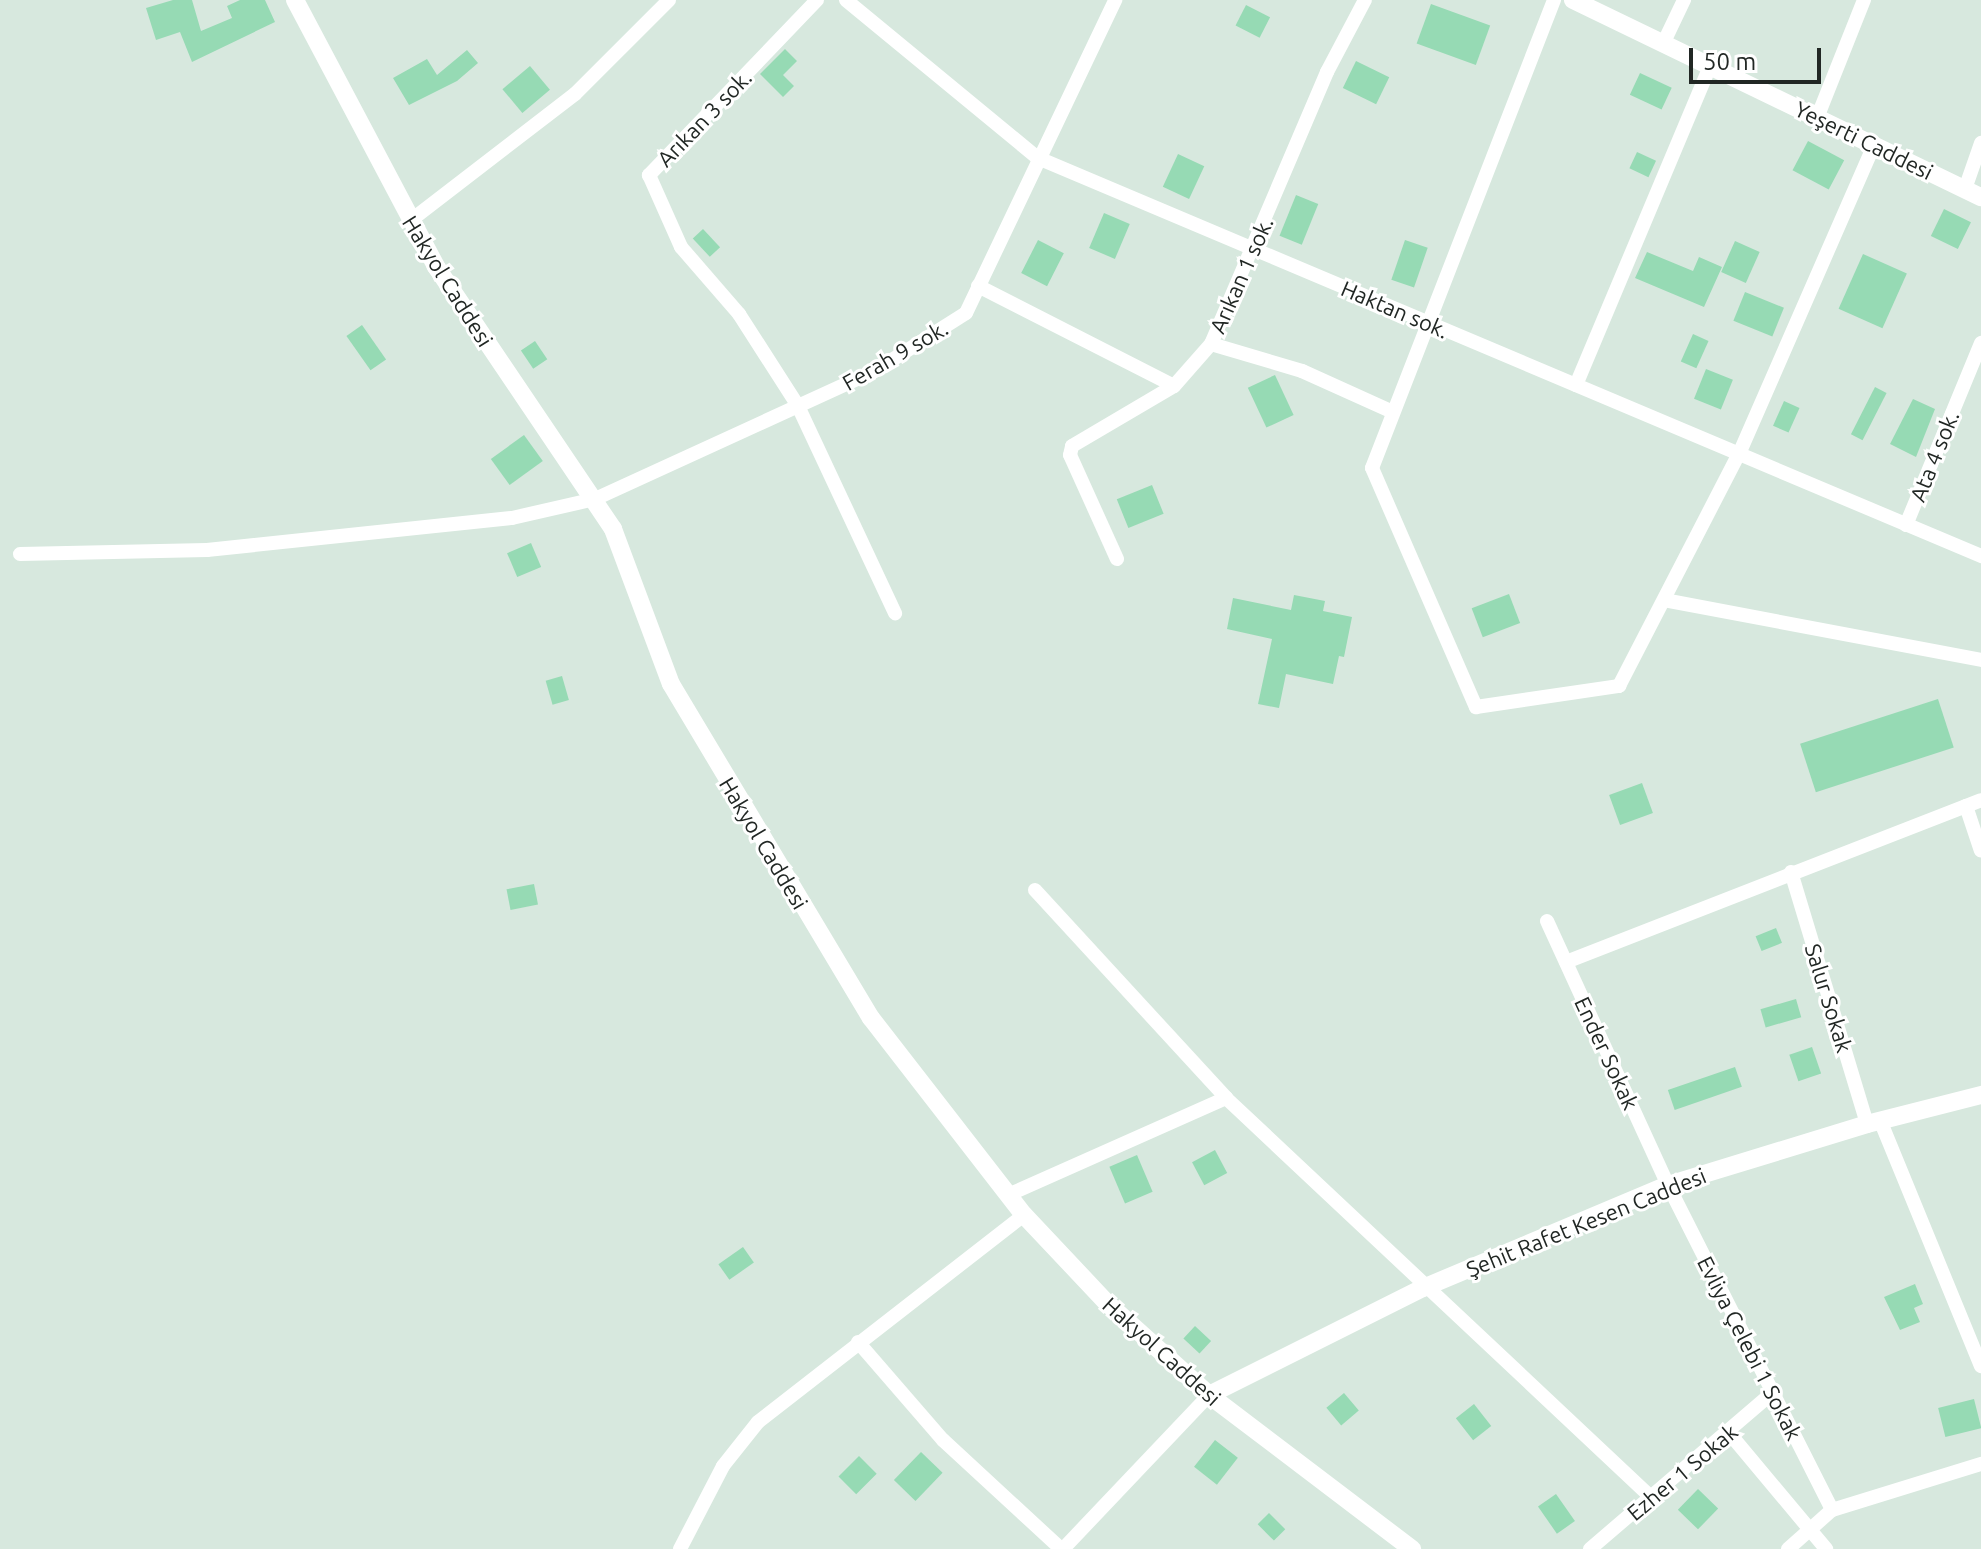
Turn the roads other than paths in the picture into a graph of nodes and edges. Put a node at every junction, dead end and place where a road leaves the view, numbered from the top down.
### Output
1 (295, 0) edge
2 (669, 0) edge
3 (817, 0) edge
4 (846, 0) edge
5 (1115, 0) edge
6 (1365, 0) edge
7 (1554, 0) edge
8 (1573, 0) edge
9 (1684, 0) edge
10 (1864, 0) edge
11 (1663, 44) junction
12 (1710, 66) junction
13 (1817, 118) junction
14 (1981, 143) edge
15 (1874, 145) junction
16 (1038, 158) junction
17 (1973, 193) edge
18 (410, 221) junction
19 (1253, 249) junction
20 (978, 286) junction
21 (1427, 322) junction
22 (1981, 343) edge
23 (1211, 344) junction
24 (1576, 385) junction
25 (1174, 386) junction
26 (798, 406) junction
27 (1393, 412) junction
28 (1739, 454) junction
29 (595, 499) junction
30 (1906, 525) junction
31 (20, 554) dead end
32 (1981, 556) edge
33 (1117, 559) dead end
34 (1664, 600) junction
35 (895, 613) dead end
36 (1981, 660) edge
37 (1981, 800) edge
38 (1966, 806) junction
39 (1981, 851) edge
40 (1791, 872) junction
41 (1035, 890) dead end
42 (1547, 921) dead end
43 (1566, 962) junction
44 (1981, 1095) edge
45 (1226, 1098) junction
46 (1874, 1122) junction
47 (1668, 1185) junction
48 (1008, 1195) junction
49 (1024, 1215) junction
50 (1423, 1288) junction
51 (858, 1342) junction
52 (1981, 1366) edge
53 (1772, 1393) junction
54 (1209, 1395) junction
55 (1730, 1434) junction
56 (1981, 1464) edge
57 (1652, 1498) junction
58 (1832, 1510) junction
59 (1811, 1526) junction
60 (680, 1549) edge
61 (1062, 1549) edge
62 (1412, 1549) edge
63 (1590, 1549) edge
64 (1788, 1549) edge
65 (1826, 1549) edge

1 - 18 street, Hakyol Caddesi
2 - 18 street
3 - 26 street, Arıkan 3 sok.
4 - 16 street, Haktan sok.
5 - 16 street, Ferah 9 sok.
6 - 19 street, Arıkan 1 sok.
7 - 21 street
8 - 11 street, Yeşerti Caddesi
9 - 11 street
10 - 13 street
11 - 12 street, Yeşerti Caddesi
12 - 13 street, Yeşerti Caddesi
12 - 24 street
13 - 15 street, Yeşerti Caddesi
14 - 17 street
15 - 17 street, Yeşerti Caddesi
15 - 28 street
16 - 19 street, Haktan sok.
16 - 20 street, Ferah 9 sok.
18 - 29 street, Hakyol Caddesi
19 - 21 street, Haktan sok.
19 - 23 street, Arıkan 1 sok.
20 - 25 street
20 - 26 street, Ferah 9 sok.
21 - 24 street, Haktan sok.
21 - 27 street
22 - 30 street, Ata 4 sok.
23 - 25 street, Arıkan 1 sok.
23 - 27 street
24 - 28 street, Haktan sok.
25 - 33 street, Arıkan 1 sok.
26 - 29 street, Ferah 9 sok.
26 - 35 street
27 - 34 street
28 - 30 street, Haktan sok.
28 - 34 street
29 - 31 street, Ferah 9 sok.
29 - 48 street, Hakyol Caddesi
30 - 32 street, Haktan sok.
34 - 36 street
37 - 38 street
38 - 39 street
38 - 40 street
40 - 43 street
40 - 46 street, Salur Sokak
41 - 45 street
42 - 43 street, Ender Sokak
43 - 47 street, Ender Sokak
44 - 46 street, Şehit Rafet Kesen Caddesi
45 - 48 street
45 - 50 street
46 - 47 street, Şehit Rafet Kesen Caddesi
46 - 52 street, Salur Sokak
47 - 50 street, Şehit Rafet Kesen Caddesi
47 - 53 street, Evliya Çelebi 1 Sokak
48 - 49 street, Hakyol Caddesi
49 - 51 street
49 - 54 street, Hakyol Caddesi
50 - 54 street, Şehit Rafet Kesen Caddesi
50 - 57 street
51 - 60 street
51 - 61 street
53 - 55 street, Ezher 1 Sokak
53 - 58 street, Evliya Çelebi 1 Sokak
54 - 61 street
54 - 62 street, Hakyol Caddesi
55 - 57 street, Ezher 1 Sokak
55 - 59 street
56 - 58 street
57 - 63 street, Ezher 1 Sokak
58 - 59 street
59 - 64 street
59 - 65 street

